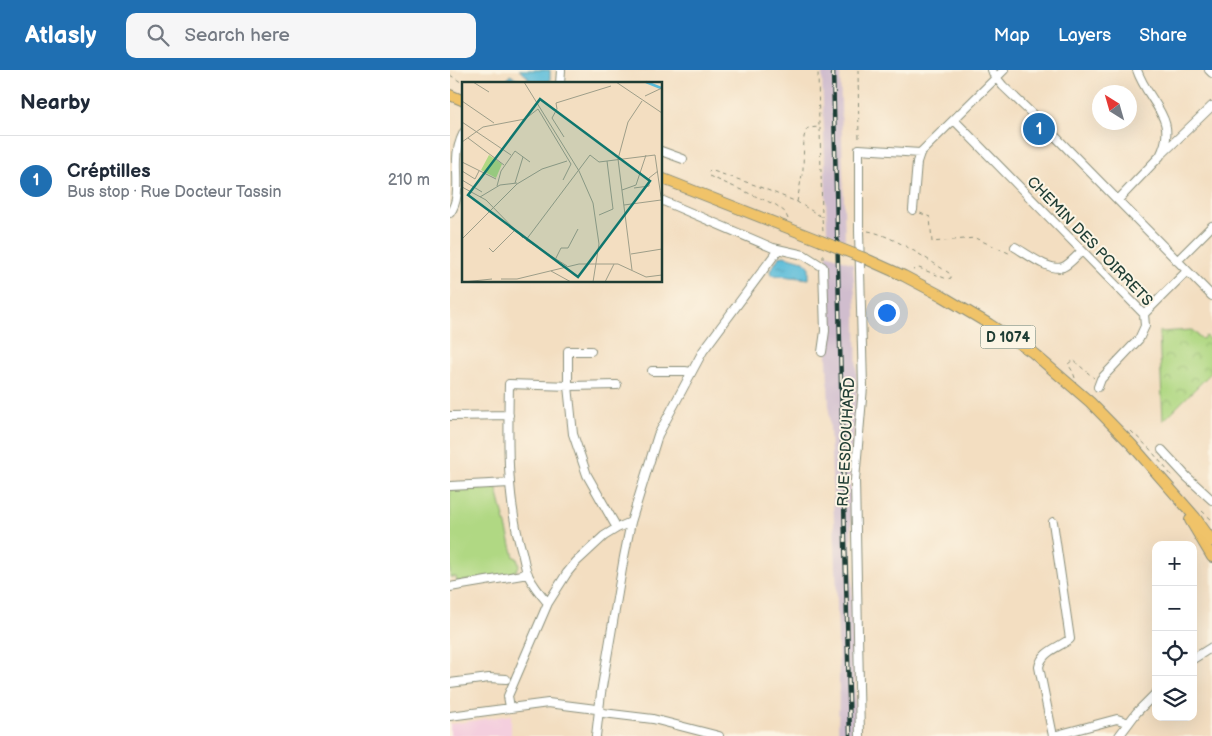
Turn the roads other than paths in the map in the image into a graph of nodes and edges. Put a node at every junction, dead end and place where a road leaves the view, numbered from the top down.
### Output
1 (992, 70) edge
2 (1004, 70) edge
3 (1137, 70) edge
4 (1209, 70) edge
5 (1212, 73) edge
6 (996, 78) junction
7 (450, 95) edge
8 (462, 100) edge
9 (1212, 106) edge
10 (954, 120) junction
11 (462, 137) edge
12 (662, 151) edge
13 (920, 154) junction
14 (1160, 156) junction
15 (683, 159) dead end
16 (662, 178) edge
17 (662, 200) edge
18 (1118, 200) junction
19 (913, 210) road end
20 (450, 213) edge
21 (1212, 226) edge
22 (1015, 247) road end
23 (778, 250) junction
24 (1082, 251) junction
25 (1178, 261) junction
26 (1187, 271) junction
27 (1212, 296) edge
28 (1144, 314) junction
29 (592, 351) dead end
30 (822, 352) dead end
31 (652, 371) dead end
32 (692, 372) junction
33 (1099, 385) road end
34 (568, 386) junction
35 (617, 386) dead end
36 (508, 415) junction
37 (450, 416) edge
38 (1162, 450) dead end
39 (510, 482) junction
40 (450, 486) edge
41 (1177, 498) junction
42 (1212, 500) edge
43 (632, 522) junction
44 (1053, 522) dead end
45 (617, 528) junction
46 (1212, 541) edge
47 (1212, 557) edge
48 (528, 574) junction
49 (450, 587) edge
50 (548, 602) junction
51 (1212, 647) edge
52 (1197, 657) edge
53 (506, 678) dead end
54 (450, 683) edge
55 (1152, 697) edge
56 (510, 707) junction
57 (600, 710) junction
58 (450, 716) edge
59 (1129, 723) junction
60 (694, 733) edge
61 (596, 736) edge
62 (719, 736) edge
63 (860, 736) edge
64 (1053, 736) edge
65 (1120, 736) edge

1 - 6 street
2 - 6 street
3 - 14 street
4 - 5 street
6 - 10 street
6 - 18 street
7 - 8 main road
9 - 14 street
10 - 13 street
10 - 24 street, CHEMIN DES POIRRETS
11 - 20 street
12 - 15 street
13 - 19 street
13 - 63 street, RUE ESDOUHARD
14 - 18 street
16 - 41 main road, D 1074, bridge
17 - 23 street
18 - 25 street
21 - 25 street
22 - 24 street
23 - 30 street
23 - 32 street
24 - 28 street, CHEMIN DES POIRRETS
25 - 26 street
26 - 27 street
26 - 28 street
28 - 33 street, CHEMIN DES POIRRETS
29 - 34 street
31 - 32 street
32 - 43 street
34 - 35 street
34 - 36 street
34 - 45 street
36 - 37 street
36 - 39 street
38 - 42 street
39 - 40 street
39 - 48 street
41 - 46 main road, D 1074
41 - 47 main road, D 1074
43 - 45 street
43 - 57 street
44 - 64 street
45 - 50 street
48 - 49 street
48 - 50 street
50 - 56 street
51 - 52 street
53 - 54 street
55 - 59 street
56 - 57 street
56 - 58 street
57 - 60 street
57 - 61 street
59 - 64 street
59 - 65 street
60 - 62 street

